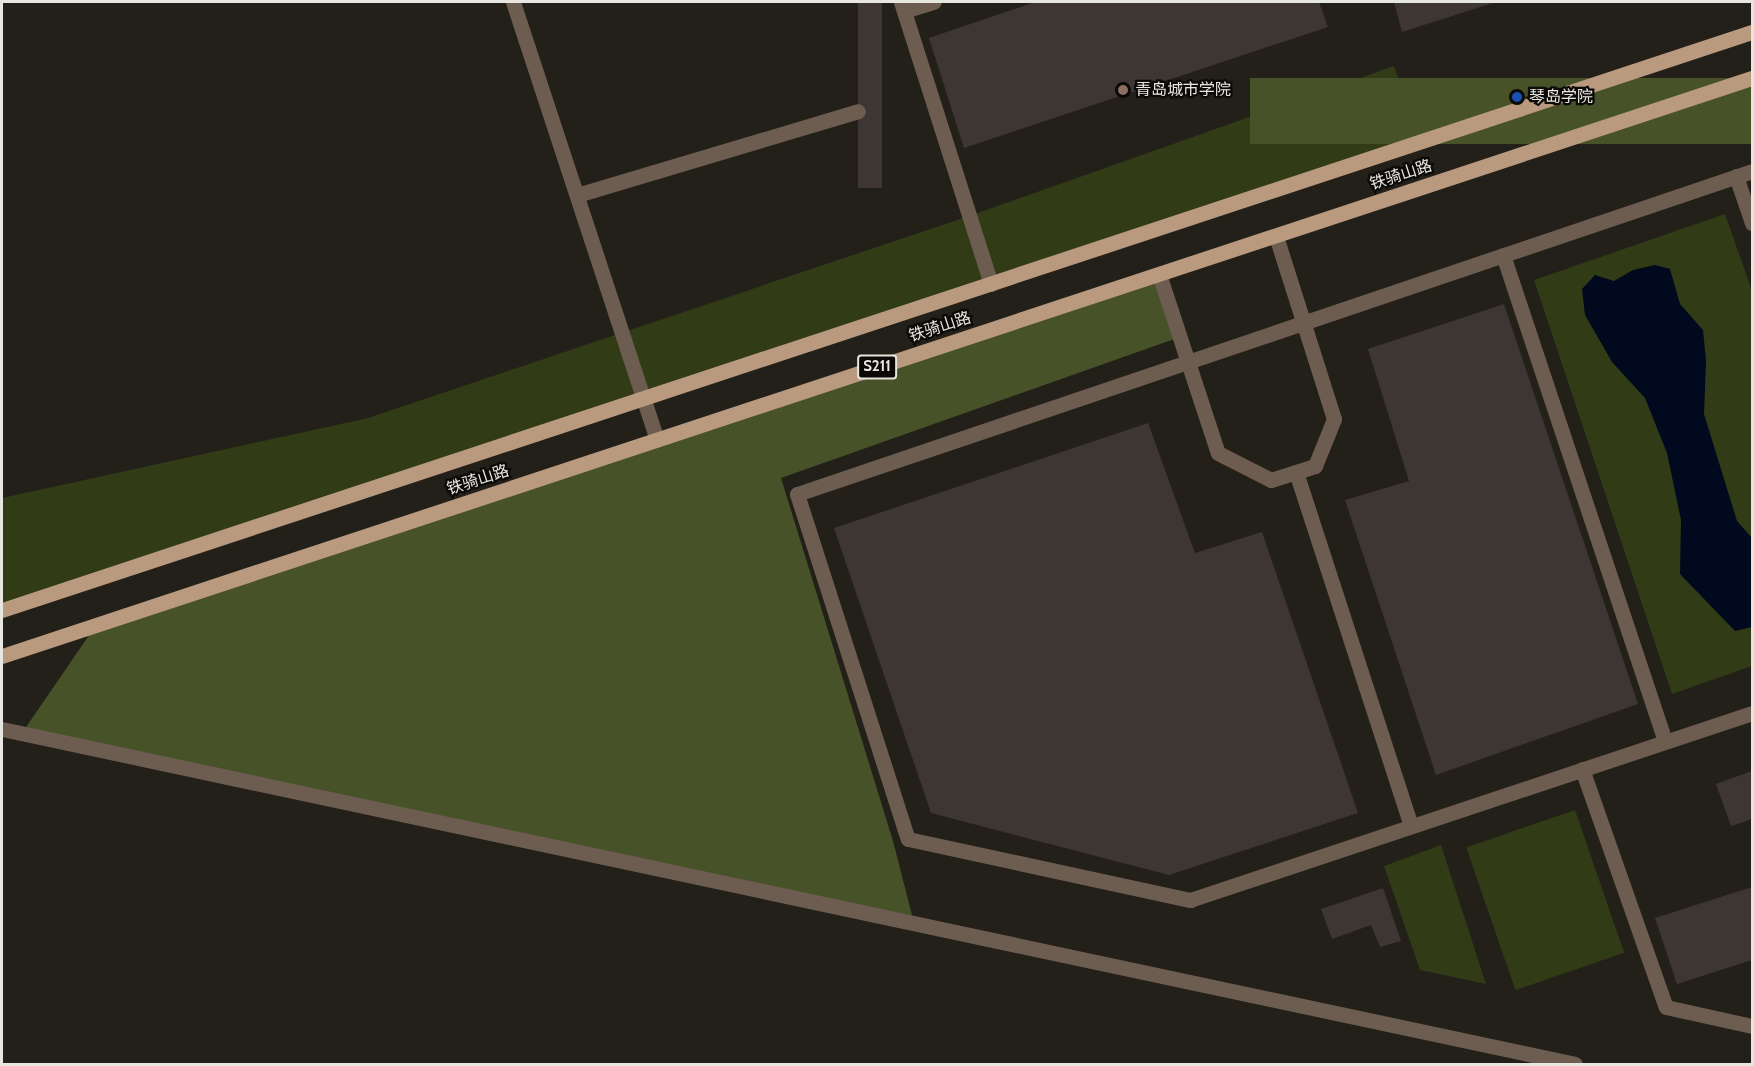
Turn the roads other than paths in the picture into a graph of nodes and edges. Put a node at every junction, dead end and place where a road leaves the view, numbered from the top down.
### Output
1 (513, 2) edge
2 (934, 2) edge
3 (903, 7) edge
4 (1752, 32) edge
5 (1752, 78) edge
6 (858, 111) dead end
7 (1752, 171) edge
8 (1736, 176) junction
9 (577, 195) junction
10 (1752, 223) edge
11 (1276, 236) junction
12 (1503, 255) junction
13 (1159, 274) junction
14 (991, 284) junction
15 (657, 440) junction
16 (1296, 472) junction
17 (2, 610) edge
18 (2, 657) edge
19 (1752, 713) edge
20 (2, 729) edge
21 (1665, 741) junction
22 (1582, 769) junction
23 (1411, 825) junction
24 (1752, 1026) edge
25 (1575, 1065) edge

1 - 9 street
2 - 3 street
3 - 14 street
4 - 14 main road, 铁骑山路
5 - 11 main road, 铁骑山路 / S211
6 - 9 street
7 - 8 street
8 - 10 street
8 - 12 street
9 - 15 street
11 - 13 main road, 铁骑山路 / S211
11 - 16 street
12 - 21 street
12 - 23 street
13 - 15 main road, 铁骑山路 / S211
13 - 16 street
14 - 17 main road, 铁骑山路
15 - 18 main road, 铁骑山路 / S211
16 - 23 street
19 - 21 street
20 - 25 street
21 - 22 street
22 - 23 street
22 - 24 street

